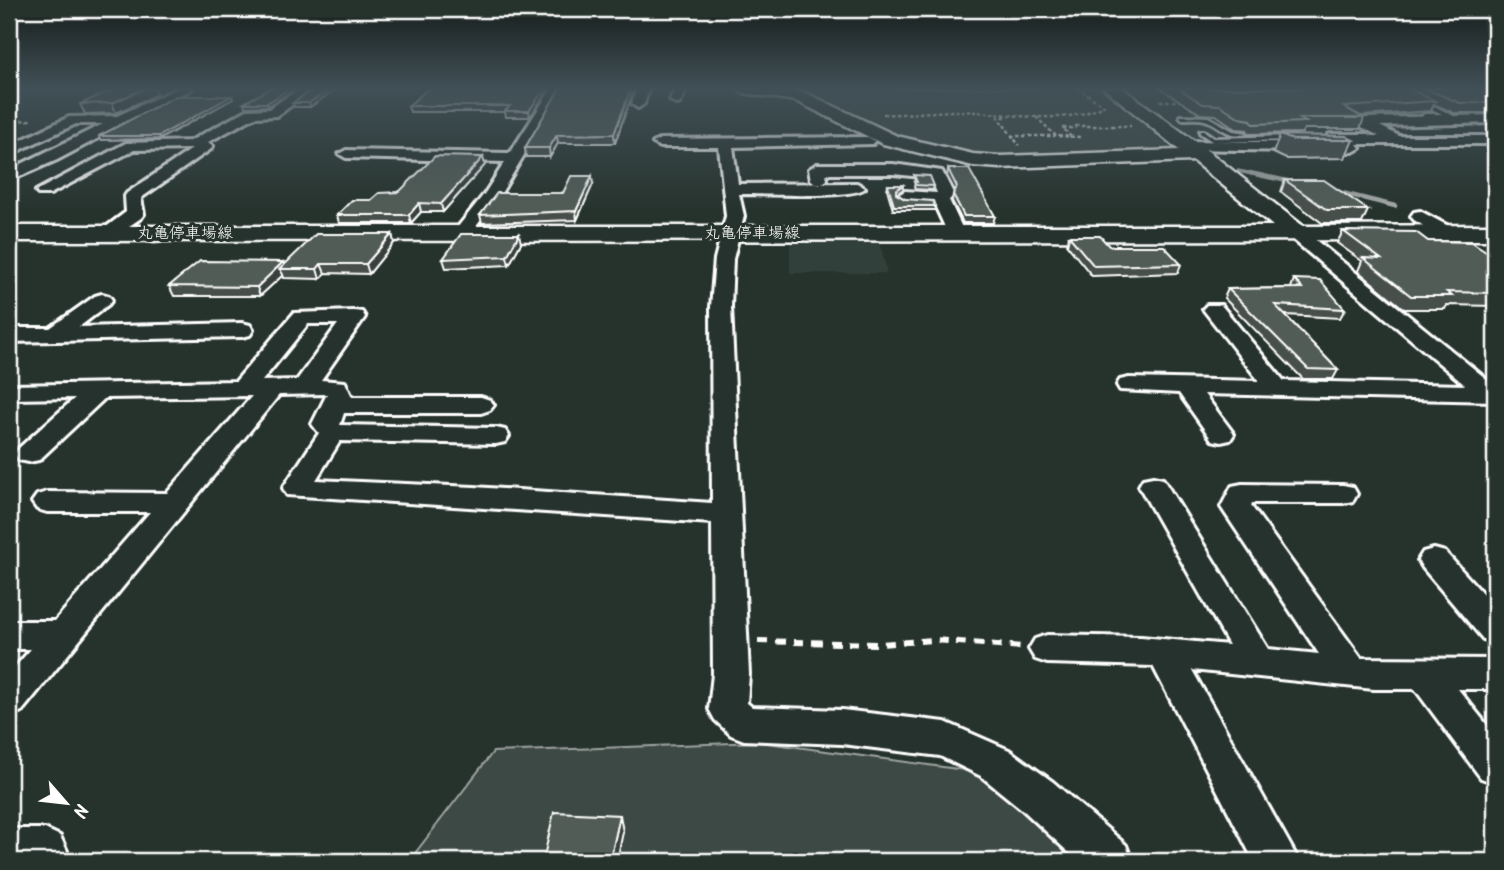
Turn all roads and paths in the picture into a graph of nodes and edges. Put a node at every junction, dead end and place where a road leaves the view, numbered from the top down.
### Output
1 (56, 129) edge
2 (104, 129) edge
3 (223, 129) edge
4 (533, 129) edge
5 (862, 129) edge
6 (1006, 129) edge
7 (1049, 129) edge
8 (1064, 129) edge
9 (1174, 129) edge
10 (1224, 129) edge
11 (1376, 129) edge
12 (1011, 136) junction
13 (1056, 136) junction
14 (1322, 136) edge
15 (1369, 136) dead end
16 (1071, 137) junction
17 (1080, 137) dead end
18 (1299, 137) edge
19 (1276, 138) junction
20 (1495, 139) edge
21 (868, 141) dead end
22 (1400, 141) junction
23 (660, 143) dead end
24 (726, 143) junction
25 (1197, 144) junction
26 (193, 145) junction
27 (1011, 148) dead end
28 (9, 151) edge
29 (346, 154) dead end
30 (515, 158) junction
31 (9, 176) edge
32 (818, 180) dead end
33 (857, 188) dead end
34 (730, 189) junction
35 (44, 191) dead end
36 (905, 196) edge
37 (940, 198) junction
38 (1420, 216) dead end
39 (107, 233) junction
40 (462, 233) junction
41 (729, 233) junction
42 (1296, 233) junction
43 (1448, 233) junction
44 (1495, 233) edge
45 (9, 234) edge
46 (956, 234) junction
47 (102, 300) dead end
48 (1214, 309) dead end
49 (242, 330) dead end
50 (55, 334) junction
51 (9, 335) edge
52 (1129, 385) dead end
53 (1186, 386) junction
54 (304, 387) junction
55 (258, 388) junction
56 (1277, 388) junction
57 (1488, 389) edge
58 (98, 391) junction
59 (9, 392) edge
60 (337, 405) junction
61 (481, 405) dead end
62 (332, 433) junction
63 (1221, 434) dead end
64 (496, 436) dead end
65 (29, 454) dead end
66 (1153, 486) dead end
67 (1343, 494) dead end
68 (47, 502) dead end
69 (175, 503) junction
70 (727, 513) junction
71 (1434, 560) dead end
72 (1495, 629) edge
73 (9, 635) edge
74 (64, 635) junction
75 (730, 640) junction
76 (1047, 649) joint
77 (1164, 654) junction
78 (1258, 663) junction
79 (1351, 672) junction
80 (1425, 674) junction
81 (1495, 674) edge
82 (9, 701) edge
83 (1495, 765) edge
84 (1110, 861) edge
85 (1277, 861) edge

1 - 28 street
2 - 31 street
3 - 26 street
4 - 30 street
5 - 25 main road
6 - 12 path
7 - 13 path
8 - 16 path
9 - 25 main road
10 - 19 lane
11 - 22 street
12 - 13 path
12 - 27 path
13 - 16 path
14 - 15 lane
16 - 17 path
18 - 19 lane
19 - 25 lane
20 - 22 street
21 - 24 street
22 - 25 street
23 - 24 street
24 - 34 street
25 - 42 main road
26 - 35 street
26 - 39 street
29 - 30 street
30 - 40 street
32 - 37 street
33 - 34 street
34 - 41 street
36 - 37 street
37 - 46 street
38 - 43 street
39 - 40 main road, 丸亀停車場線
39 - 45 main road, 丸亀停車場線
40 - 41 main road, 丸亀停車場線
41 - 46 main road, 丸亀停車場線
41 - 70 street
42 - 43 main road, 丸亀停車場線
42 - 46 main road, 丸亀停車場線
42 - 57 street
43 - 44 main road, 丸亀停車場線
47 - 50 street
48 - 56 street
49 - 50 street
50 - 51 street
52 - 53 street
53 - 56 street
53 - 63 street
54 - 55 street
54 - 55 street
54 - 60 street
55 - 58 street
55 - 69 street
56 - 57 street
58 - 59 street
58 - 65 street
60 - 61 street
60 - 62 street
62 - 64 street
62 - 70 street
66 - 78 street
67 - 79 street
68 - 69 street
69 - 74 street
70 - 75 street
71 - 72 street
73 - 74 street
74 - 82 street
75 - 76 path
75 - 84 street
76 - 77 street
77 - 78 street
77 - 85 street
78 - 79 street
79 - 80 street
80 - 81 street
80 - 83 street

